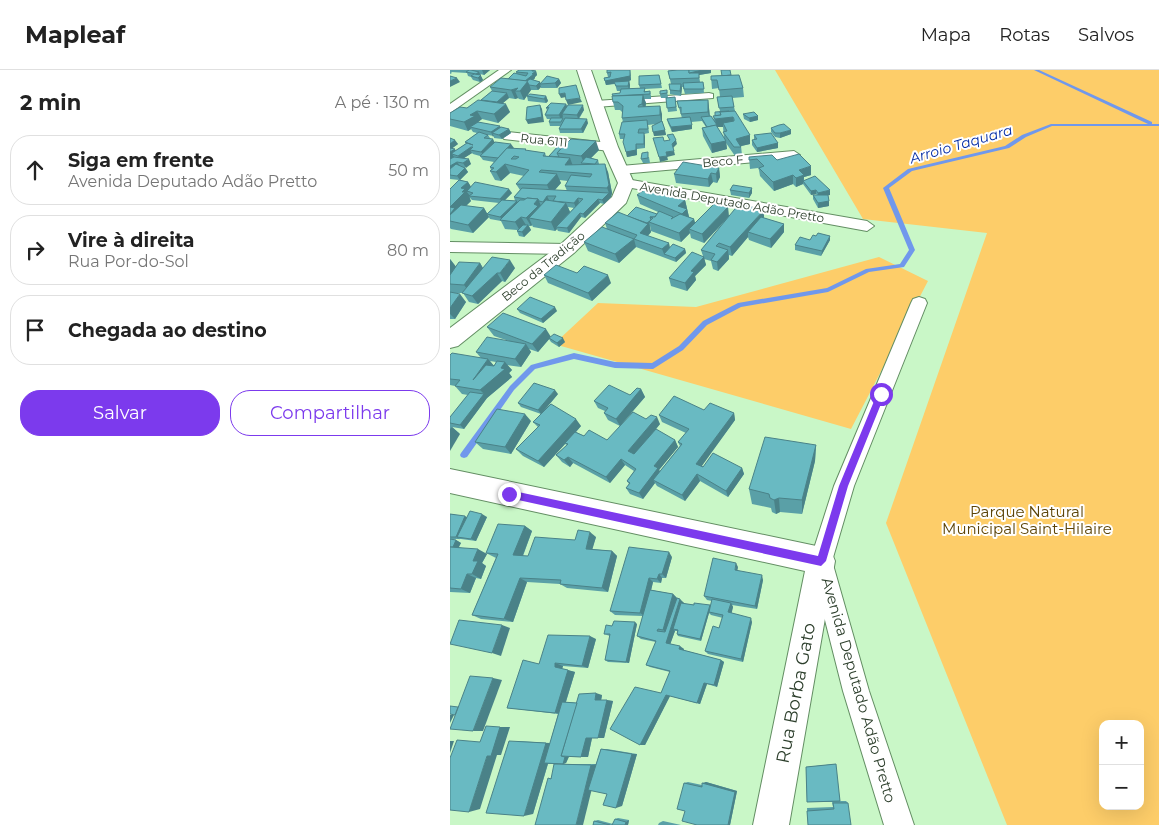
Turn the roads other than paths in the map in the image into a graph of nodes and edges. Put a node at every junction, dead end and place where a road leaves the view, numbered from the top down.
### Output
1 (506, 70) edge
2 (584, 70) edge
3 (709, 96) dead end
4 (596, 104) junction
5 (450, 109) edge
6 (508, 136) edge
7 (610, 147) junction
8 (794, 155) edge
9 (624, 176) junction
10 (868, 226) dead end
11 (450, 247) edge
12 (567, 249) junction
13 (919, 303) dead end
14 (450, 340) edge
15 (450, 481) edge
16 (821, 561) junction
17 (771, 825) edge
18 (899, 825) edge

1 - 5 street
2 - 4 street, Avenida Deputado Adão Pretto
3 - 4 street
4 - 7 street, Avenida Deputado Adão Pretto
6 - 7 street, Rua 6111
7 - 9 street, Avenida Deputado Adão Pretto
8 - 9 street, Beco F
9 - 10 street, Avenida Deputado Adão Pretto
9 - 12 street, Beco da Tradição
11 - 12 street
12 - 14 street, Beco da Tradição
13 - 16 street, Avenida Deputado Adão Pretto
15 - 16 street
16 - 17 street, Rua Borba Gato
16 - 18 street, Avenida Deputado Adão Pretto

